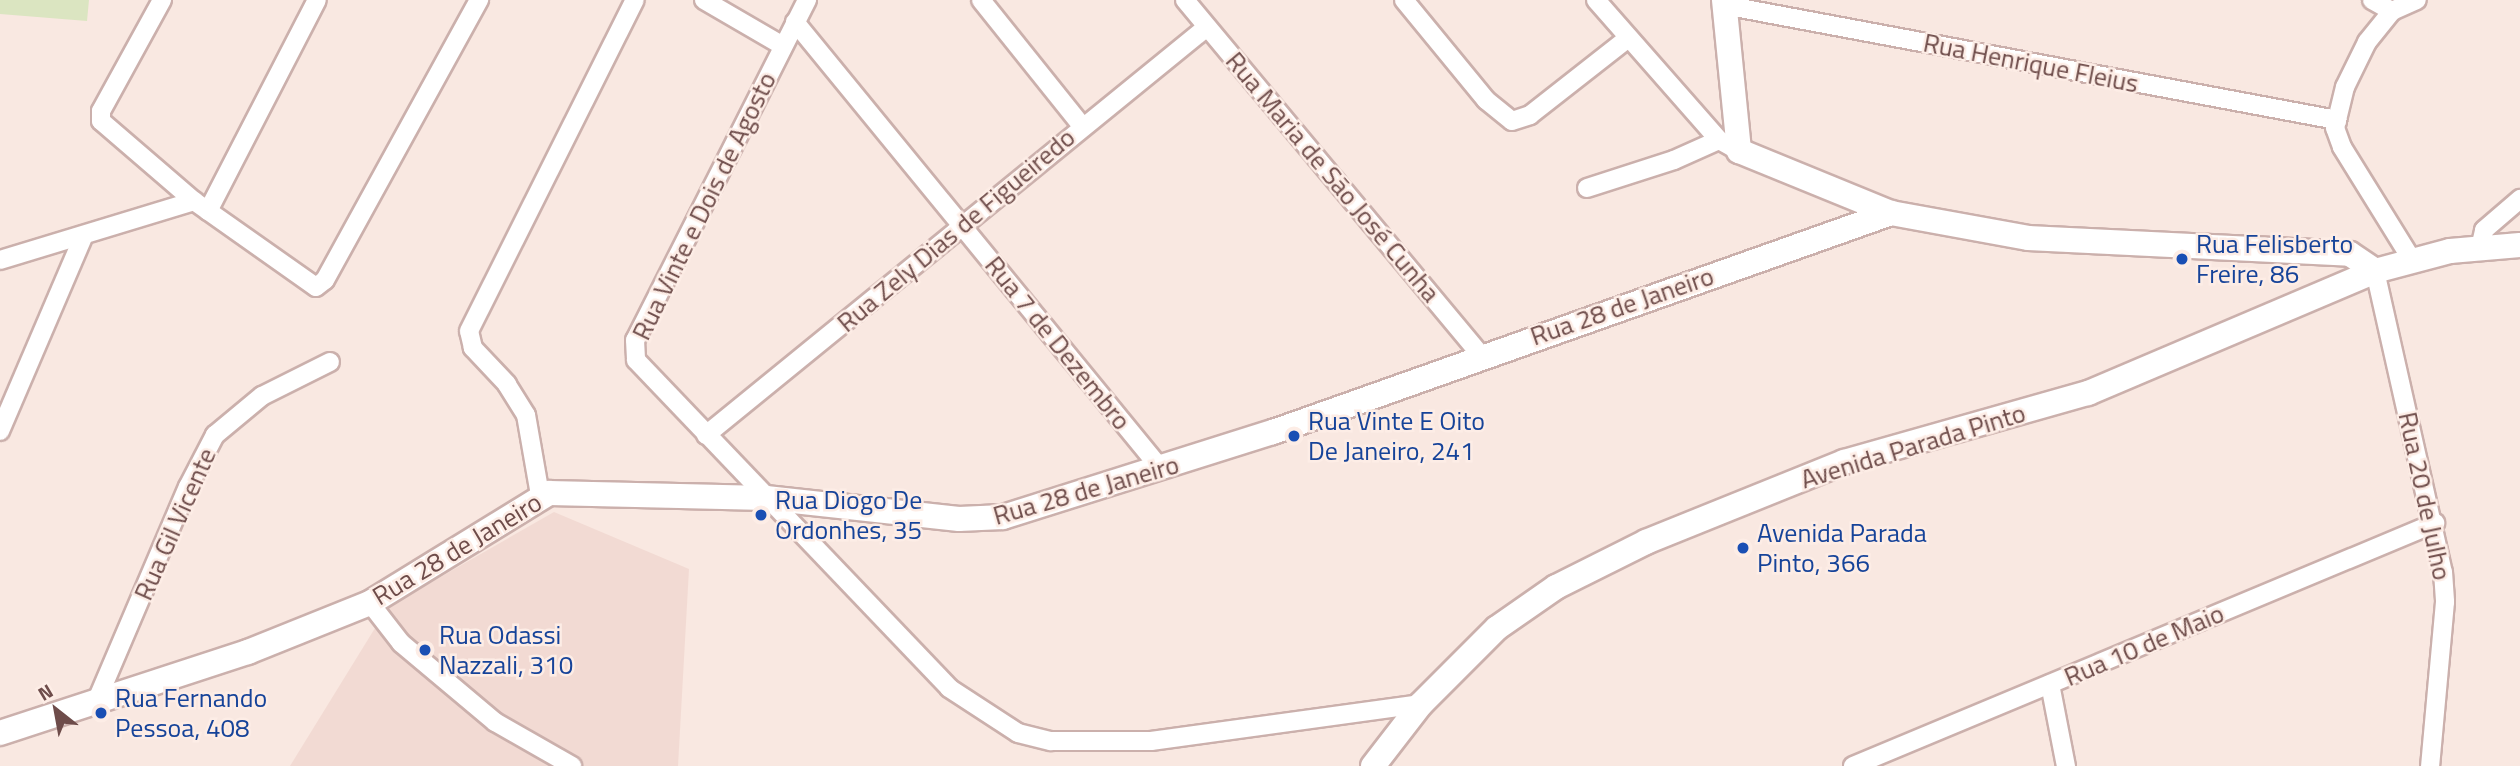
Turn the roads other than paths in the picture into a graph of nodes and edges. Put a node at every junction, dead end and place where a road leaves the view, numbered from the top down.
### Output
1 (162, 0) edge
2 (317, 0) edge
3 (479, 0) edge
4 (635, 0) edge
5 (704, 0) edge
6 (807, 0) edge
7 (981, 0) edge
8 (1185, 0) edge
9 (1404, 0) edge
10 (1596, 0) edge
11 (2372, 0) edge
12 (2417, 0) edge
13 (1724, 3) edge
14 (2392, 11) junction
15 (795, 23) junction
16 (1208, 27) junction
17 (1627, 38) junction
18 (783, 46) junction
19 (2337, 120) junction
20 (1082, 126) junction
21 (1729, 146) junction
22 (1587, 188) dead end
23 (2520, 199) edge
24 (201, 206) junction
25 (1891, 213) junction
26 (962, 224) junction
27 (83, 237) junction
28 (2520, 245) edge
29 (2480, 248) junction
30 (0, 260) edge
31 (2412, 260) junction
32 (2375, 271) junction
33 (1481, 355) junction
34 (330, 362) dead end
35 (0, 431) edge
36 (706, 435) junction
37 (1161, 470) junction
38 (540, 495) junction
39 (766, 498) junction
40 (2435, 523) junction
41 (370, 603) junction
42 (2050, 684) junction
43 (97, 700) junction
44 (1421, 704) junction
45 (0, 733) edge
46 (572, 766) edge
47 (1373, 766) edge
48 (1853, 766) edge
49 (2066, 766) edge
50 (2430, 766) edge

1 - 24 street
2 - 24 street
3 - 24 street
4 - 38 street
5 - 18 street
6 - 15 street, Rua Vinte e Dois de Agosto
7 - 20 street
8 - 16 street, Rua Maria de São José Cunha
9 - 17 street
10 - 17 street
11 - 14 street
12 - 14 street
13 - 19 street, Rua Henrique Fleius
13 - 21 street
14 - 19 street
15 - 18 street, Rua Vinte e Dois de Agosto
15 - 26 street, Rua 7 de Dezembro
16 - 20 street, Rua Zely Dias de Figueiredo
16 - 33 street, Rua Maria de São José Cunha
17 - 21 street
18 - 36 street, Rua Vinte e Dois de Agosto
19 - 31 street
20 - 26 street, Rua Zely Dias de Figueiredo
21 - 22 street
21 - 25 street
23 - 29 street
24 - 27 street
25 - 32 street
25 - 33 street, Rua 28 de Janeiro
26 - 36 street, Rua Zely Dias de Figueiredo
26 - 37 street, Rua 7 de Dezembro
27 - 30 street
27 - 35 street
28 - 29 street, Avenida Parada Pinto
29 - 31 street, Avenida Parada Pinto
31 - 32 street, Avenida Parada Pinto
32 - 40 street, Rua 20 de Julho
32 - 44 street, Avenida Parada Pinto
33 - 37 street, Rua 28 de Janeiro
34 - 43 street, Rua Gil Vicente
36 - 39 street, Rua Vinte e Dois de Agosto
37 - 39 street, Rua 28 de Janeiro
38 - 39 street, Rua 28 de Janeiro
38 - 41 street, Rua 28 de Janeiro
39 - 44 street, Rua Vinte e Dois de Agosto
40 - 42 street, Rua 10 de Maio
40 - 50 street, Rua 20 de Julho
41 - 43 street, Rua 28 de Janeiro
41 - 46 street
42 - 48 street, Rua 10 de Maio
42 - 49 street
43 - 45 street, Rua 28 de Janeiro
44 - 47 street, Avenida Parada Pinto

